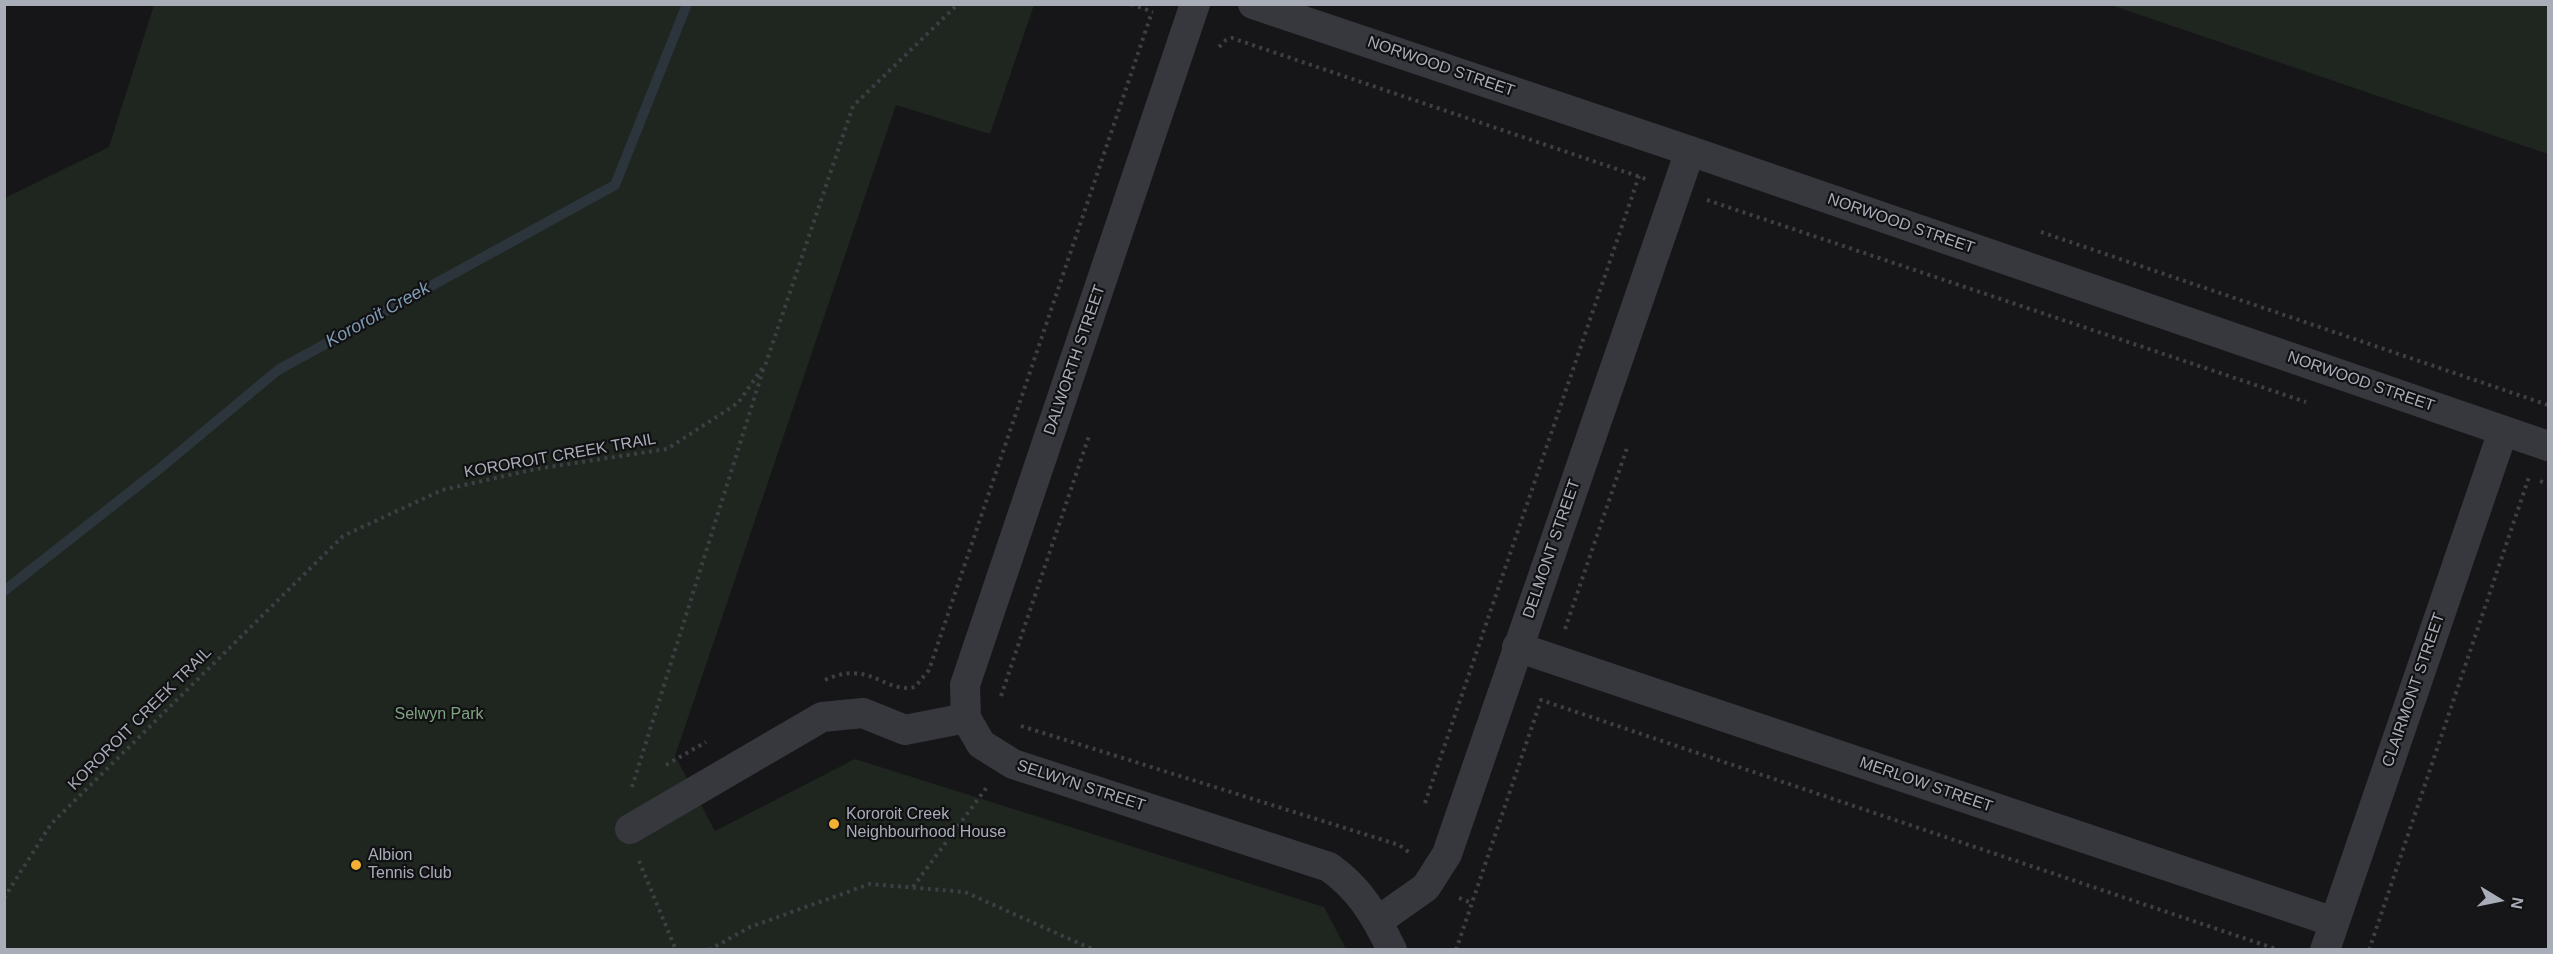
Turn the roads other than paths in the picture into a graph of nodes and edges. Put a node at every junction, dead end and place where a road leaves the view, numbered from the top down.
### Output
1 (1195, 4) edge
2 (1253, 4) edge
3 (1690, 151) junction
4 (2504, 431) junction
5 (2548, 446) edge
6 (1517, 647) junction
7 (966, 718) junction
8 (630, 829) road end
9 (1378, 921) junction
10 (2329, 936) edge
11 (1392, 950) edge

1 - 7 street, DALWORTH STREET
2 - 3 street, NORWOOD STREET
3 - 4 street, NORWOOD STREET
3 - 6 street, DELMONT STREET
4 - 5 street, NORWOOD STREET
4 - 10 street, CLAIRMONT STREET
6 - 9 street, DELMONT STREET
6 - 10 street, MERLOW STREET
7 - 8 street
7 - 9 street, SELWYN STREET
9 - 11 street, SELWYN STREET

